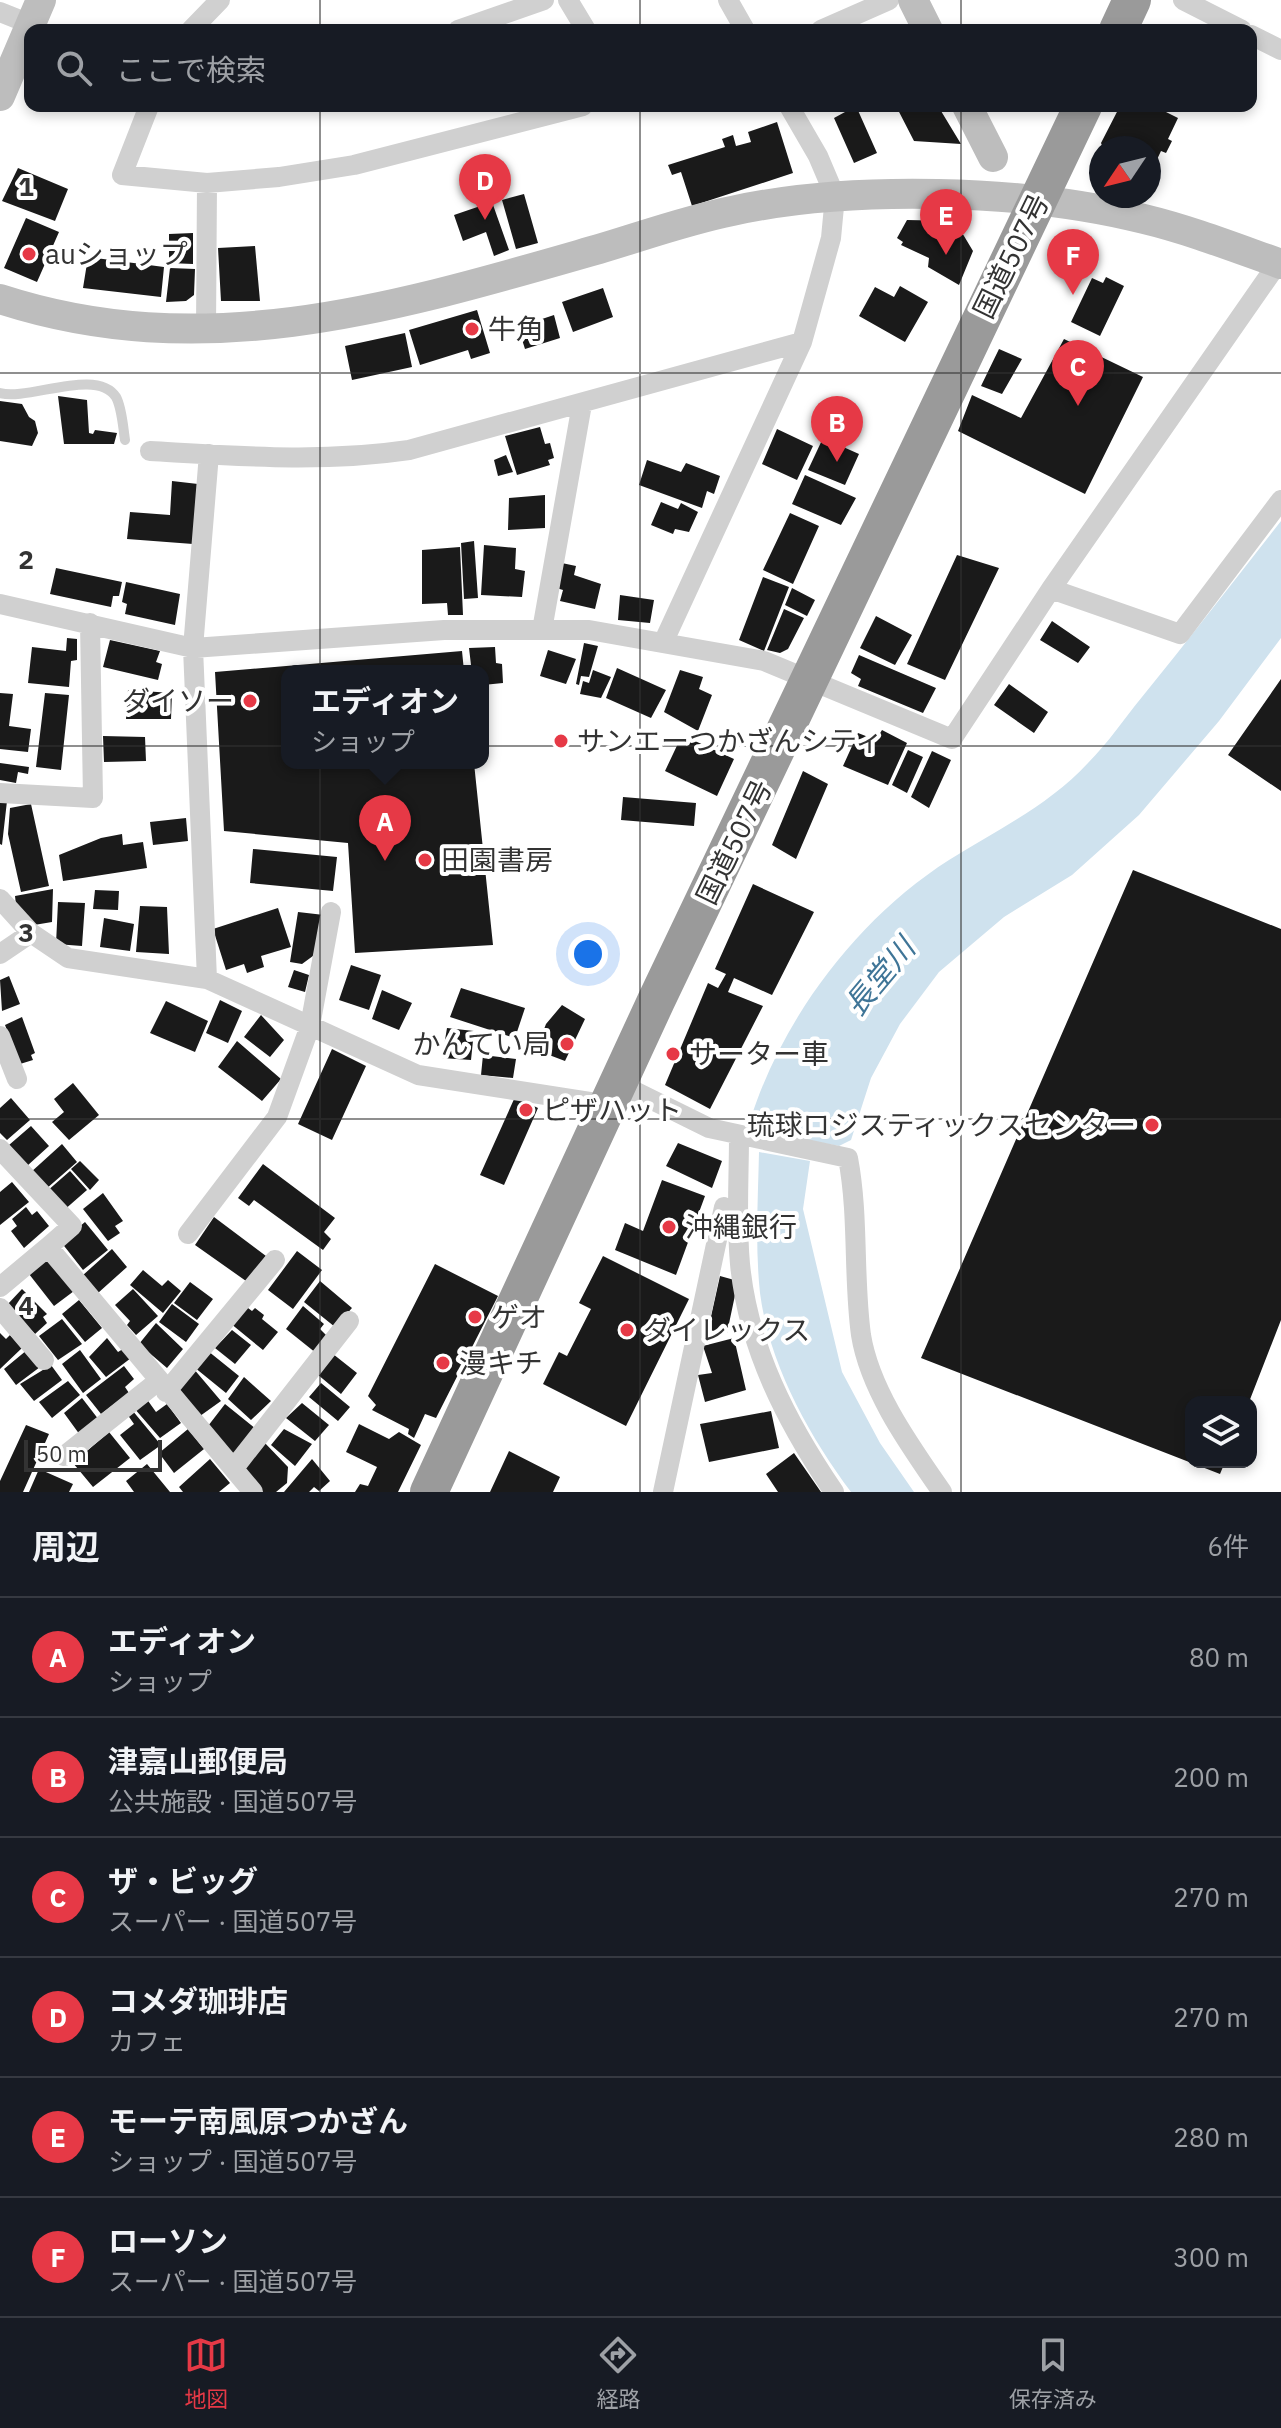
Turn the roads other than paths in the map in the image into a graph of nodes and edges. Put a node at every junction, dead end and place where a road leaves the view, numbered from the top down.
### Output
1 (220, 0) edge
2 (544, 0) edge
3 (568, 0) edge
4 (728, 0) edge
5 (889, 0) edge
6 (913, 0) edge
7 (1132, 0) edge
8 (1183, 0) edge
9 (0, 12) edge
10 (36, 12) edge
11 (197, 24) edge
12 (475, 24) edge
13 (582, 24) edge
14 (742, 24) edge
15 (835, 24) edge
16 (925, 24) edge
17 (1121, 24) edge
18 (1230, 24) edge
19 (1257, 38) edge
20 (24, 40) edge
21 (1281, 50) edge
22 (0, 96) edge
23 (147, 112) edge
24 (560, 112) edge
25 (792, 112) edge
26 (970, 112) edge
27 (1080, 112) edge
28 (993, 157) dead end
29 (207, 183) junction
30 (835, 196) junction
31 (1038, 200) junction
32 (1280, 264) edge
33 (0, 299) edge
34 (206, 331) junction
35 (802, 342) junction
36 (0, 393) edge
37 (582, 404) junction
38 (125, 440) dead end
39 (150, 451) dead end
40 (209, 454) junction
41 (1281, 500) edge
42 (1051, 589) junction
43 (0, 604) edge
44 (90, 623) junction
45 (542, 630) junction
46 (663, 643) junction
47 (193, 648) junction
48 (810, 681) junction
49 (0, 793) edge
50 (0, 899) edge
51 (331, 912) dead end
52 (31, 933) junction
53 (0, 954) edge
54 (207, 979) junction
55 (310, 1026) junction
56 (0, 1036) edge
57 (17, 1079) dead end
58 (614, 1094) junction
59 (745, 1137) junction
60 (0, 1149) edge
61 (724, 1207) dead end
62 (188, 1234) dead end
63 (48, 1247) junction
64 (275, 1260) dead end
65 (0, 1287) edge
66 (0, 1308) edge
67 (349, 1321) dead end
68 (44, 1360) dead end
69 (162, 1387) junction
70 (64, 1456) dead end
71 (234, 1468) junction
72 (253, 1492) edge
73 (429, 1492) edge
74 (663, 1492) edge
75 (834, 1492) edge
76 (942, 1492) edge

1 - 11 street
2 - 12 street
3 - 13 street
4 - 14 street
5 - 15 street
6 - 16 street
7 - 17 highway
8 - 18 street
9 - 10 street
19 - 21 street
20 - 22 street
23 - 29 street
24 - 29 street
25 - 30 street
26 - 28 street
27 - 31 highway, 国道507号
29 - 34 street
30 - 31 street
30 - 34 street
30 - 35 street
31 - 32 street
31 - 48 highway, 国道507号
32 - 42 street
33 - 34 street
35 - 37 street
35 - 46 street
36 - 38 lane
37 - 40 street
37 - 45 street
39 - 40 street
40 - 47 street
41 - 42 street
42 - 48 street
43 - 44 street
44 - 47 street
44 - 49 street
45 - 46 street
45 - 47 street
46 - 48 street
47 - 54 street
48 - 58 highway, 国道507号
50 - 52 street
51 - 55 street
52 - 53 street
52 - 54 street
54 - 55 street
55 - 58 street
55 - 62 street
56 - 57 street
58 - 59 street
58 - 73 highway, 国道507号
59 - 75 street
59 - 76 street
60 - 63 street
61 - 74 street
63 - 65 street
63 - 69 street
64 - 69 street
66 - 68 street
67 - 71 street
69 - 70 street
69 - 71 street
71 - 72 street

